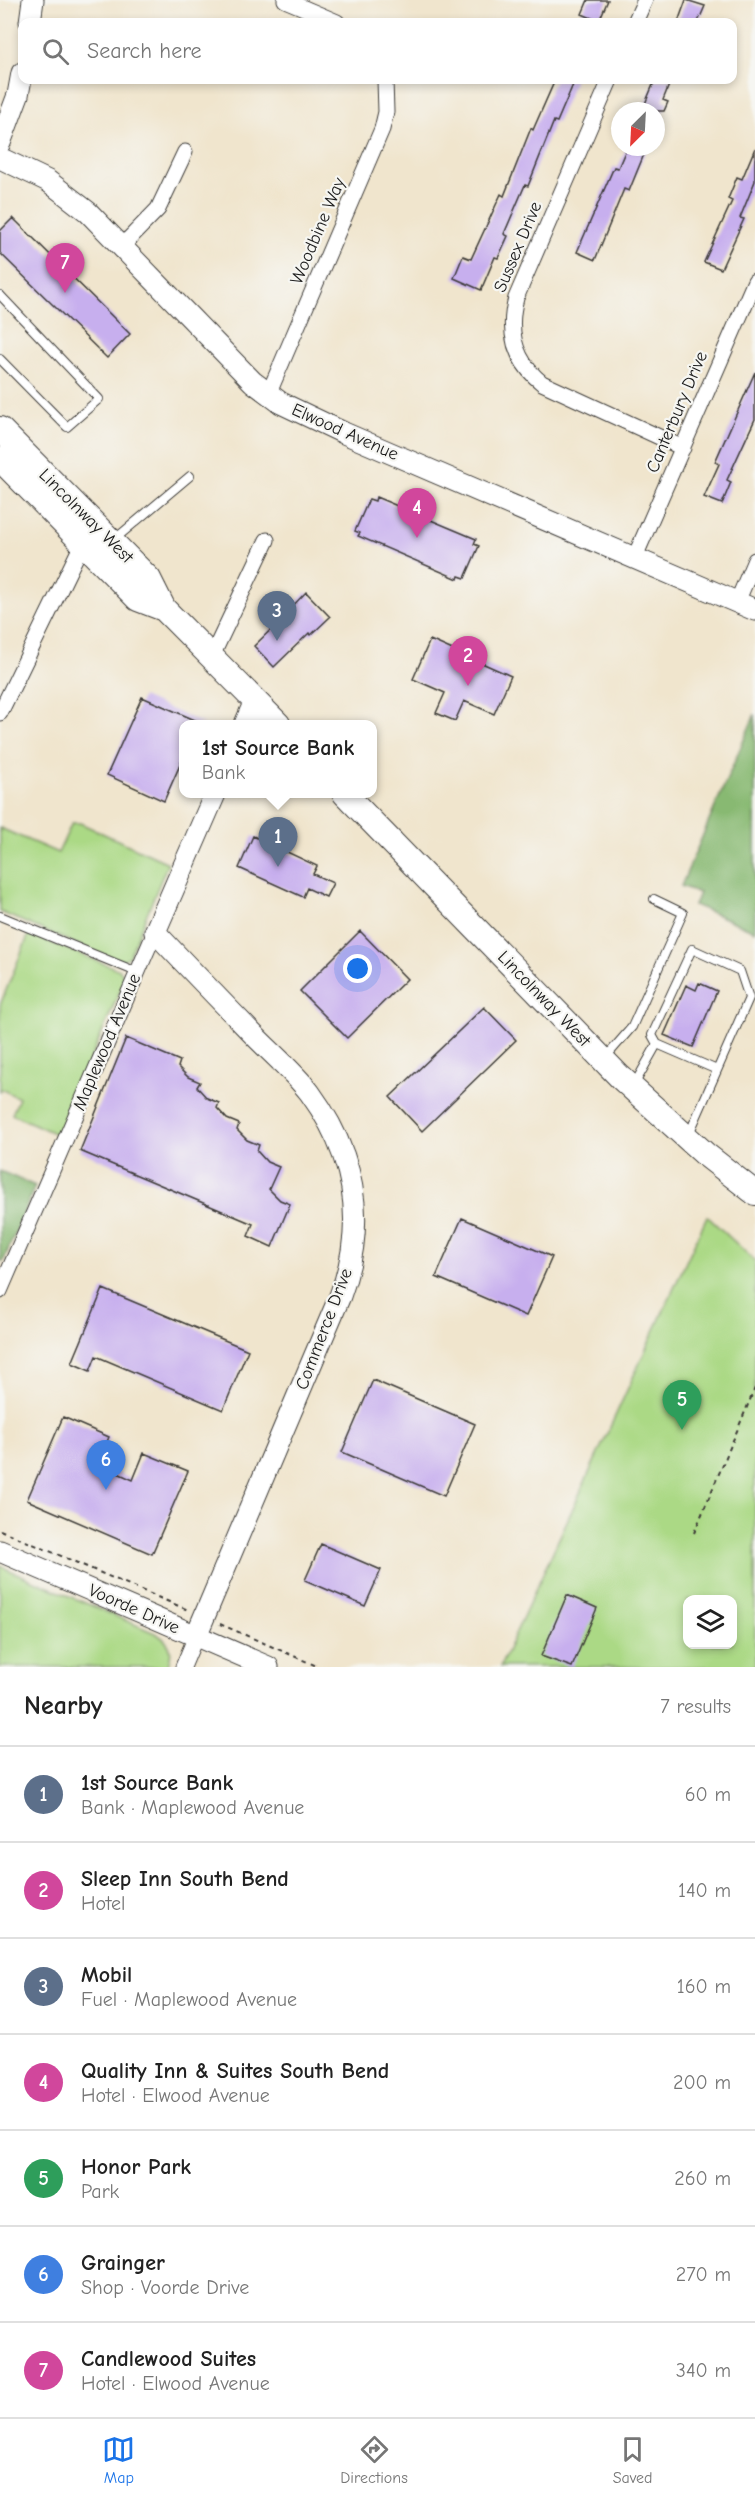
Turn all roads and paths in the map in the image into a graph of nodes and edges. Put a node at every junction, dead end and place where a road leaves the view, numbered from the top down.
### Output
1 (33, 0) edge
2 (285, 0) edge
3 (645, 0) edge
4 (31, 18) edge
5 (328, 18) edge
6 (637, 18) edge
7 (20, 84) edge
8 (385, 84) edge
9 (608, 84) edge
10 (0, 144) edge
11 (185, 152) dead end
12 (0, 158) edge
13 (122, 246) junction
14 (755, 281) edge
15 (0, 296) edge
16 (0, 359) edge
17 (268, 395) junction
18 (0, 429) edge
19 (683, 448) junction
20 (0, 459) edge
21 (190, 476) dead end
22 (87, 532) junction
23 (267, 540) dead end
24 (112, 542) junction
25 (634, 559) junction
26 (755, 560) edge
27 (746, 606) edge
28 (164, 609) junction
29 (212, 656) junction
30 (255, 701) junction
31 (0, 713) edge
32 (247, 720) edge
33 (274, 720) edge
34 (213, 798) edge
35 (349, 798) edge
36 (654, 900) dead end
37 (0, 916) edge
38 (155, 932) junction
39 (137, 972) junction
40 (657, 1044) junction
41 (603, 1060) junction
42 (717, 1070) junction
43 (632, 1088) junction
44 (688, 1138) junction
45 (755, 1193) edge
46 (0, 1291) edge
47 (755, 1388) edge
48 (0, 1530) edge
49 (694, 1533) dead end
50 (0, 1551) edge
51 (187, 1610) dead end
52 (223, 1626) dead end
53 (196, 1636) junction
54 (183, 1667) edge
55 (268, 1667) edge
56 (319, 1667) edge

1 - 4 street
2 - 5 street
3 - 6 street
7 - 10 street
8 - 17 street, Woodbine Way
9 - 19 street, Sussex Drive
11 - 13 street
12 - 13 street, Elwood Avenue
13 - 17 street, Elwood Avenue
14 - 19 street, Canterbury Drive
15 - 16 lane
17 - 25 street, Elwood Avenue
18 - 22 main road, Lincolnway West
19 - 25 street, Canterbury Drive
20 - 22 main road, Lincolnway West
21 - 24 lane
22 - 24 main road, Lincolnway West
22 - 28 main road, Lincolnway West
22 - 31 street
23 - 29 street
24 - 28 main road, Lincolnway West
25 - 27 street, Elwood Avenue
26 - 27 street
28 - 29 main road, Lincolnway West
29 - 30 main road, Lincolnway West
30 - 32 street
30 - 33 main road, Lincolnway West
34 - 38 street, Maplewood Avenue
35 - 41 main road, Lincolnway West
36 - 41 lane
37 - 39 lane
38 - 39 street, Maplewood Avenue
38 - 53 street, Commerce Drive
39 - 46 street, Maplewood Avenue
40 - 42 lane
40 - 42 lane
40 - 43 lane
41 - 43 main road, Lincolnway West
42 - 44 lane
43 - 44 main road, Lincolnway West
44 - 45 main road, Lincolnway West
47 - 49 path
48 - 51 path
50 - 53 street, Voorde Drive
52 - 56 path
53 - 54 street, Commerce Drive
53 - 55 street, Voorde Drive

